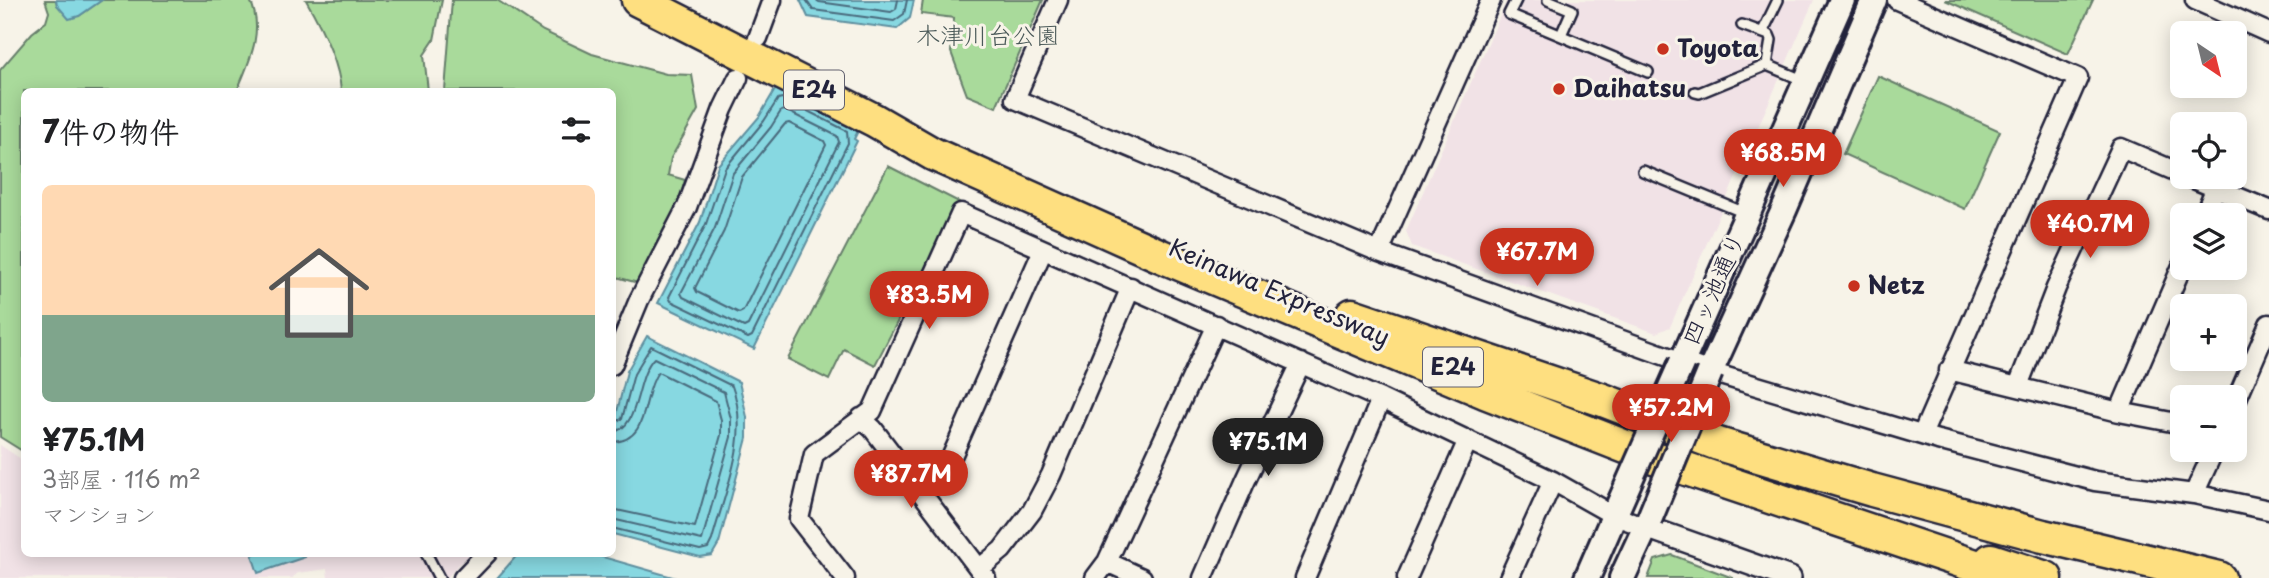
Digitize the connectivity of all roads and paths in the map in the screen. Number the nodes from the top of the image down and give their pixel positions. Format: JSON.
{"nodes":[{"id":1,"x":638,"y":0,"type":"edge"},
{"id":2,"x":772,"y":0,"type":"edge"},
{"id":3,"x":1058,"y":0,"type":"edge"},
{"id":4,"x":1491,"y":0,"type":"edge"},
{"id":5,"x":1516,"y":0,"type":"edge"},
{"id":6,"x":1548,"y":0,"type":"edge"},
{"id":7,"x":1777,"y":0,"type":"edge"},
{"id":8,"x":1842,"y":0,"type":"edge"},
{"id":9,"x":1874,"y":0,"type":"edge"},
{"id":10,"x":1897,"y":0,"type":"edge"},
{"id":11,"x":2201,"y":1,"type":"edge"},
{"id":12,"x":1742,"y":25,"type":"dead end"},
{"id":13,"x":1763,"y":31,"type":"junction"},
{"id":14,"x":2269,"y":33,"type":"edge"},
{"id":15,"x":1561,"y":35,"type":"junction"},
{"id":16,"x":750,"y":59,"type":"junction"},
{"id":17,"x":1767,"y":65,"type":"junction"},
{"id":18,"x":1648,"y":72,"type":"dead end"},
{"id":19,"x":1807,"y":82,"type":"junction"},
{"id":20,"x":1695,"y":92,"type":"dead end"},
{"id":21,"x":874,"y":120,"type":"junction"},
{"id":22,"x":2170,"y":169,"type":"edge"},
{"id":23,"x":1643,"y":171,"type":"dead end"},
{"id":24,"x":2218,"y":189,"type":"edge"},
{"id":25,"x":2269,"y":210,"type":"edge"},
{"id":26,"x":1747,"y":214,"type":"junction"},
{"id":27,"x":1043,"y":250,"type":"junction"},
{"id":28,"x":1379,"y":251,"type":"junction"},
{"id":29,"x":2176,"y":280,"type":"edge"},
{"id":30,"x":1131,"y":287,"type":"junction"},
{"id":31,"x":1276,"y":293,"type":"junction"},
{"id":32,"x":2269,"y":324,"type":"edge"},
{"id":33,"x":1216,"y":325,"type":"junction"},
{"id":34,"x":616,"y":355,"type":"edge"},
{"id":35,"x":1682,"y":362,"type":"junction"},
{"id":36,"x":1301,"y":363,"type":"junction"},
{"id":37,"x":1949,"y":370,"type":"junction"},
{"id":38,"x":1710,"y":372,"type":"junction"},
{"id":39,"x":2243,"y":385,"type":"edge"},
{"id":40,"x":2018,"y":386,"type":"junction"},
{"id":41,"x":1381,"y":399,"type":"junction"},
{"id":42,"x":2119,"y":412,"type":"junction"},
{"id":43,"x":861,"y":418,"type":"junction"},
{"id":44,"x":2170,"y":422,"type":"edge"},
{"id":45,"x":1922,"y":435,"type":"junction"},
{"id":46,"x":1468,"y":440,"type":"junction"},
{"id":47,"x":1654,"y":458,"type":"junction"},
{"id":48,"x":2209,"y":462,"type":"edge"},
{"id":49,"x":1553,"y":481,"type":"junction"},
{"id":50,"x":923,"y":494,"type":"junction"},
{"id":51,"x":2194,"y":494,"type":"junction"},
{"id":52,"x":1617,"y":512,"type":"junction"},
{"id":53,"x":2257,"y":513,"type":"edge"},
{"id":54,"x":1648,"y":524,"type":"junction"},
{"id":55,"x":428,"y":557,"type":"edge"},
{"id":56,"x":482,"y":557,"type":"edge"},
{"id":57,"x":1107,"y":562,"type":"junction"},
{"id":58,"x":983,"y":573,"type":"edge"},
{"id":59,"x":439,"y":578,"type":"edge"},
{"id":60,"x":463,"y":578,"type":"edge"},
{"id":61,"x":845,"y":578,"type":"edge"},
{"id":62,"x":1095,"y":578,"type":"edge"},
{"id":63,"x":1142,"y":578,"type":"edge"},
{"id":64,"x":1203,"y":578,"type":"edge"},
{"id":65,"x":1305,"y":578,"type":"edge"},
{"id":66,"x":1407,"y":578,"type":"edge"},
{"id":67,"x":1509,"y":578,"type":"edge"},
{"id":68,"x":1587,"y":578,"type":"edge"},
{"id":69,"x":1622,"y":578,"type":"edge"},
{"id":70,"x":1790,"y":578,"type":"edge"},
{"id":71,"x":1969,"y":578,"type":"edge"},
{"id":72,"x":2011,"y":578,"type":"edge"},
{"id":73,"x":2046,"y":578,"type":"edge"},
{"id":74,"x":2219,"y":578,"type":"edge"}],
"edges":[{"from":1,"to":16,"type":"highway","name":"Keinawa Expressway","number":"E24"},
{"from":2,"to":16,"type":"street"},
{"from":3,"to":28,"type":"street"},
{"from":4,"to":28,"type":"street"},
{"from":5,"to":15,"type":"lane"},
{"from":6,"to":15,"type":"lane"},
{"from":7,"to":13,"type":"lane"},
{"from":8,"to":19,"type":"main road","name":"四ッ池通り"},
{"from":9,"to":38,"type":"main road","name":"四ッ池通り"},
{"from":10,"to":37,"type":"street"},
{"from":11,"to":14,"type":"street"},
{"from":12,"to":13,"type":"lane"},
{"from":13,"to":17,"type":"lane"},
{"from":15,"to":18,"type":"lane"},
{"from":16,"to":21,"type":"highway","name":"Keinawa Expressway","number":"E24"},
{"from":16,"to":34,"type":"street"},
{"from":17,"to":19,"type":"lane"},
{"from":17,"to":20,"type":"lane"},
{"from":19,"to":26,"type":"main road","name":"四ッ池通り"},
{"from":21,"to":31,"type":"highway","name":"Keinawa Expressway","number":"E24"},
{"from":21,"to":47,"type":"highway","name":"Keinawa Expressway","number":"E24"},
{"from":22,"to":40,"type":"street"},
{"from":23,"to":26,"type":"lane"},
{"from":24,"to":25,"type":"street"},
{"from":26,"to":35,"type":"main road","name":"四ッ池通り"},
{"from":27,"to":30,"type":"street"},
{"from":27,"to":43,"type":"street"},
{"from":27,"to":50,"type":"street"},
{"from":28,"to":35,"type":"street"},
{"from":29,"to":42,"type":"street"},
{"from":30,"to":33,"type":"street"},
{"from":30,"to":58,"type":"street"},
{"from":31,"to":73,"type":"highway","name":"Keinawa Expressway","number":"E24"},
{"from":31,"to":74,"type":"highway"},
{"from":32,"to":39,"type":"street"},
{"from":33,"to":36,"type":"street"},
{"from":33,"to":57,"type":"street"},
{"from":35,"to":38,"type":"street"},
{"from":35,"to":52,"type":"main road","name":"四ッ池通り","bridge":true},
{"from":36,"to":41,"type":"street"},
{"from":36,"to":64,"type":"street"},
{"from":37,"to":40,"type":"street"},
{"from":37,"to":45,"type":"street"},
{"from":38,"to":45,"type":"street"},
{"from":38,"to":54,"type":"main road","name":"四ッ池通り","bridge":true},
{"from":40,"to":42,"type":"street"},
{"from":41,"to":46,"type":"street"},
{"from":41,"to":65,"type":"street"},
{"from":42,"to":44,"type":"street"},
{"from":43,"to":50,"type":"street"},
{"from":43,"to":61,"type":"street"},
{"from":45,"to":51,"type":"street"},
{"from":46,"to":49,"type":"street"},
{"from":46,"to":66,"type":"street"},
{"from":47,"to":71,"type":"highway"},
{"from":47,"to":72,"type":"highway","name":"Keinawa Expressway","number":"E24"},
{"from":48,"to":51,"type":"street"},
{"from":49,"to":52,"type":"street"},
{"from":49,"to":67,"type":"street"},
{"from":50,"to":58,"type":"street"},
{"from":51,"to":53,"type":"street"},
{"from":52,"to":54,"type":"street"},
{"from":52,"to":68,"type":"main road","name":"四ッ池通り"},
{"from":54,"to":69,"type":"main road","name":"四ッ池通り"},
{"from":54,"to":70,"type":"street"},
{"from":55,"to":59,"type":"lane"},
{"from":56,"to":60,"type":"street"},
{"from":57,"to":62,"type":"street"},
{"from":57,"to":63,"type":"street"}]}
